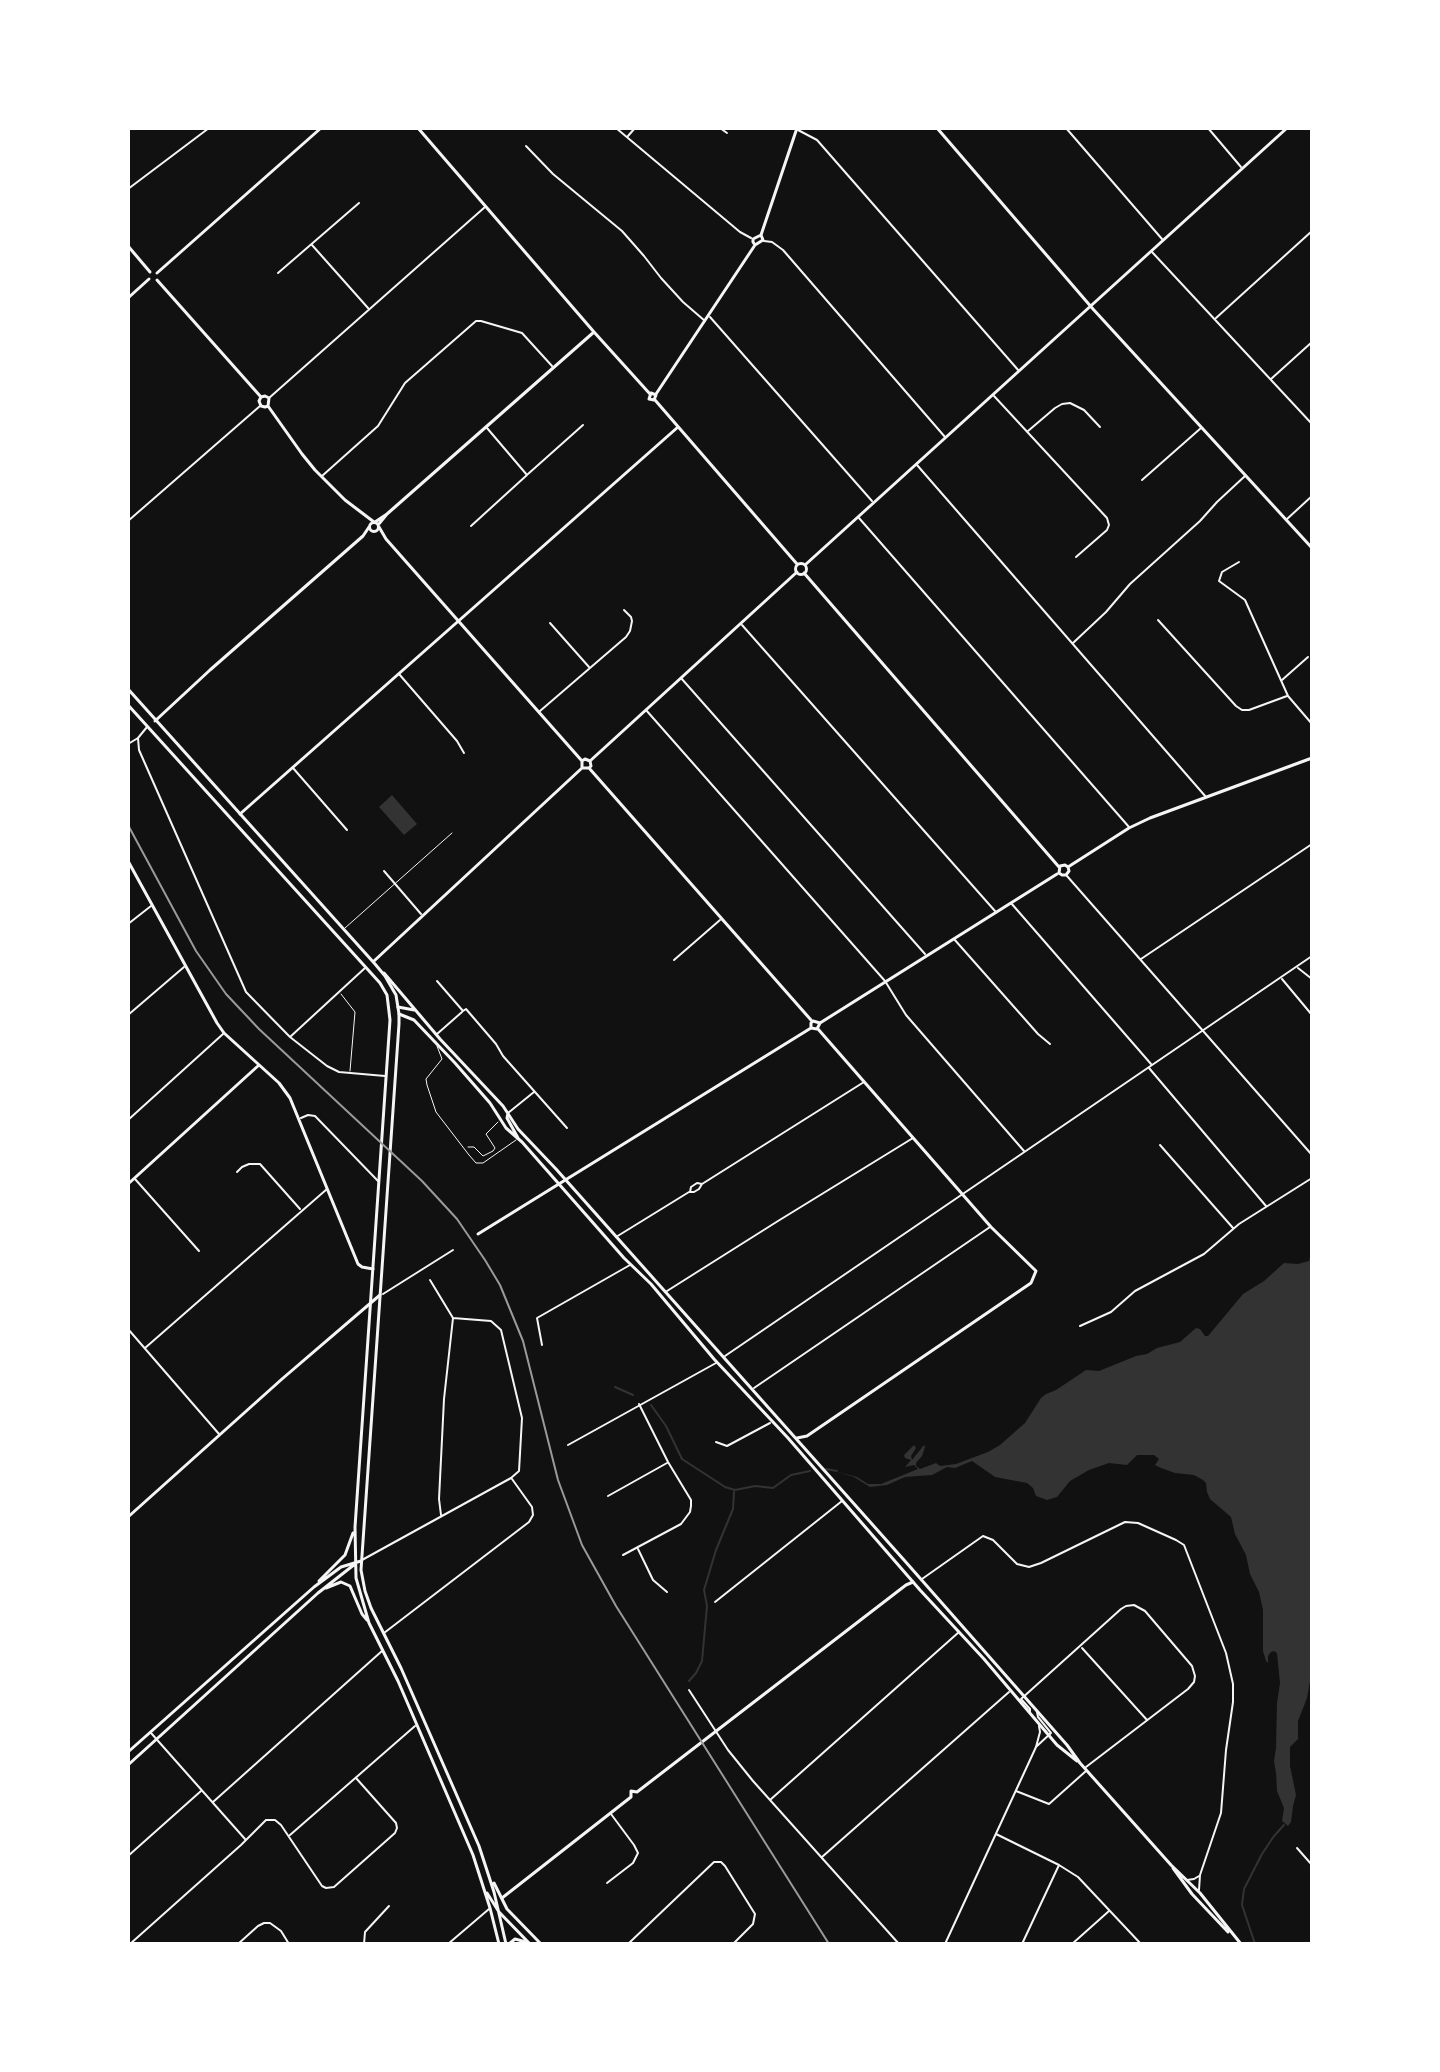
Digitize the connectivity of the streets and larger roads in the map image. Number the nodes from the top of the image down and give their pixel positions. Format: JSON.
{"nodes":[{"id":1,"x":209,"y":128,"type":"edge"},
{"id":2,"x":321,"y":128,"type":"edge"},
{"id":3,"x":418,"y":128,"type":"edge"},
{"id":4,"x":616,"y":128,"type":"edge"},
{"id":5,"x":635,"y":128,"type":"edge"},
{"id":6,"x":720,"y":128,"type":"edge"},
{"id":7,"x":937,"y":128,"type":"edge"},
{"id":8,"x":1066,"y":128,"type":"edge"},
{"id":9,"x":1208,"y":128,"type":"edge"},
{"id":10,"x":1287,"y":128,"type":"edge"},
{"id":11,"x":797,"y":129,"type":"edge"},
{"id":12,"x":727,"y":133,"type":"dead end"},
{"id":13,"x":627,"y":137,"type":"junction"},
{"id":14,"x":526,"y":146,"type":"dead end"},
{"id":15,"x":1242,"y":168,"type":"junction"},
{"id":16,"x":128,"y":189,"type":"edge"},
{"id":17,"x":359,"y":203,"type":"dead end"},
{"id":18,"x":486,"y":207,"type":"junction"},
{"id":19,"x":1312,"y":231,"type":"edge"},
{"id":20,"x":761,"y":235,"type":"junction"},
{"id":21,"x":753,"y":239,"type":"junction"},
{"id":22,"x":763,"y":240,"type":"junction"},
{"id":23,"x":1163,"y":240,"type":"junction"},
{"id":24,"x":312,"y":245,"type":"junction"},
{"id":25,"x":755,"y":245,"type":"junction"},
{"id":26,"x":128,"y":246,"type":"edge"},
{"id":27,"x":1151,"y":250,"type":"junction"},
{"id":28,"x":150,"y":272,"type":"junction"},
{"id":29,"x":157,"y":273,"type":"junction"},
{"id":30,"x":278,"y":273,"type":"dead end"},
{"id":31,"x":149,"y":279,"type":"junction"},
{"id":32,"x":157,"y":280,"type":"junction"},
{"id":33,"x":128,"y":298,"type":"edge"},
{"id":34,"x":1090,"y":306,"type":"junction"},
{"id":35,"x":369,"y":309,"type":"junction"},
{"id":36,"x":709,"y":316,"type":"junction"},
{"id":37,"x":1216,"y":319,"type":"junction"},
{"id":38,"x":706,"y":321,"type":"junction"},
{"id":39,"x":594,"y":332,"type":"junction"},
{"id":40,"x":1312,"y":342,"type":"edge"},
{"id":41,"x":553,"y":367,"type":"junction"},
{"id":42,"x":1019,"y":371,"type":"junction"},
{"id":43,"x":1270,"y":380,"type":"junction"},
{"id":44,"x":993,"y":395,"type":"junction"},
{"id":45,"x":261,"y":397,"type":"junction"},
{"id":46,"x":655,"y":397,"type":"junction"},
{"id":47,"x":269,"y":398,"type":"junction"},
{"id":48,"x":261,"y":406,"type":"junction"},
{"id":49,"x":268,"y":406,"type":"junction"},
{"id":50,"x":1311,"y":423,"type":"edge"},
{"id":51,"x":583,"y":425,"type":"dead end"},
{"id":52,"x":486,"y":427,"type":"junction"},
{"id":53,"x":678,"y":427,"type":"junction"},
{"id":54,"x":1100,"y":427,"type":"dead end"},
{"id":55,"x":1202,"y":428,"type":"junction"},
{"id":56,"x":1027,"y":432,"type":"junction"},
{"id":57,"x":946,"y":438,"type":"junction"},
{"id":58,"x":916,"y":464,"type":"junction"},
{"id":59,"x":527,"y":475,"type":"junction"},
{"id":60,"x":1245,"y":476,"type":"junction"},
{"id":61,"x":322,"y":477,"type":"junction"},
{"id":62,"x":1142,"y":480,"type":"dead end"},
{"id":63,"x":1312,"y":496,"type":"edge"},
{"id":64,"x":874,"y":503,"type":"junction"},
{"id":65,"x":858,"y":517,"type":"junction"},
{"id":66,"x":1286,"y":520,"type":"junction"},
{"id":67,"x":128,"y":521,"type":"edge"},
{"id":68,"x":374,"y":526,"type":"junction"},
{"id":69,"x":471,"y":526,"type":"dead end"},
{"id":70,"x":1312,"y":548,"type":"edge"},
{"id":71,"x":1076,"y":557,"type":"dead end"},
{"id":72,"x":1239,"y":562,"type":"dead end"},
{"id":73,"x":797,"y":564,"type":"junction"},
{"id":74,"x":805,"y":565,"type":"junction"},
{"id":75,"x":797,"y":572,"type":"junction"},
{"id":76,"x":804,"y":573,"type":"junction"},
{"id":77,"x":624,"y":610,"type":"dead end"},
{"id":78,"x":1158,"y":620,"type":"dead end"},
{"id":79,"x":458,"y":621,"type":"junction"},
{"id":80,"x":550,"y":623,"type":"dead end"},
{"id":81,"x":741,"y":623,"type":"junction"},
{"id":82,"x":1073,"y":644,"type":"junction"},
{"id":83,"x":1308,"y":657,"type":"dead end"},
{"id":84,"x":590,"y":668,"type":"junction"},
{"id":85,"x":398,"y":674,"type":"junction"},
{"id":86,"x":681,"y":678,"type":"junction"},
{"id":87,"x":1281,"y":680,"type":"junction"},
{"id":88,"x":128,"y":689,"type":"edge"},
{"id":89,"x":1288,"y":696,"type":"junction"},
{"id":90,"x":128,"y":705,"type":"edge"},
{"id":91,"x":645,"y":710,"type":"junction"},
{"id":92,"x":539,"y":712,"type":"junction"},
{"id":93,"x":155,"y":721,"type":"junction"},
{"id":94,"x":1312,"y":724,"type":"edge"},
{"id":95,"x":147,"y":727,"type":"junction"},
{"id":96,"x":138,"y":738,"type":"junction"},
{"id":97,"x":128,"y":744,"type":"edge"},
{"id":98,"x":464,"y":753,"type":"dead end"},
{"id":99,"x":1312,"y":758,"type":"edge"},
{"id":100,"x":582,"y":761,"type":"junction"},
{"id":101,"x":590,"y":761,"type":"junction"},
{"id":102,"x":292,"y":767,"type":"junction"},
{"id":103,"x":582,"y":768,"type":"junction"},
{"id":104,"x":589,"y":768,"type":"junction"},
{"id":105,"x":1206,"y":797,"type":"junction"},
{"id":106,"x":240,"y":814,"type":"junction"},
{"id":107,"x":233,"y":821,"type":"junction"},
{"id":108,"x":1129,"y":828,"type":"junction"},
{"id":109,"x":347,"y":830,"type":"dead end"},
{"id":110,"x":1312,"y":844,"type":"edge"},
{"id":111,"x":128,"y":861,"type":"edge"},
{"id":112,"x":1059,"y":867,"type":"junction"},
{"id":113,"x":1068,"y":867,"type":"junction"},
{"id":114,"x":384,"y":871,"type":"dead end"},
{"id":115,"x":1059,"y":873,"type":"junction"},
{"id":116,"x":1066,"y":875,"type":"junction"},
{"id":117,"x":1011,"y":902,"type":"junction"},
{"id":118,"x":152,"y":905,"type":"junction"},
{"id":119,"x":995,"y":912,"type":"junction"},
{"id":120,"x":422,"y":915,"type":"junction"},
{"id":121,"x":721,"y":919,"type":"junction"},
{"id":122,"x":128,"y":924,"type":"edge"},
{"id":123,"x":953,"y":938,"type":"junction"},
{"id":124,"x":926,"y":955,"type":"junction"},
{"id":125,"x":1312,"y":956,"type":"edge"},
{"id":126,"x":1141,"y":959,"type":"junction"},
{"id":127,"x":674,"y":960,"type":"dead end"},
{"id":128,"x":374,"y":963,"type":"junction"},
{"id":129,"x":185,"y":967,"type":"junction"},
{"id":130,"x":1297,"y":967,"type":"junction"},
{"id":131,"x":366,"y":968,"type":"junction"},
{"id":132,"x":1281,"y":978,"type":"junction"},
{"id":133,"x":1312,"y":979,"type":"edge"},
{"id":134,"x":437,"y":981,"type":"dead end"},
{"id":135,"x":885,"y":981,"type":"junction"},
{"id":136,"x":390,"y":1007,"type":"junction"},
{"id":137,"x":398,"y":1007,"type":"junction"},
{"id":138,"x":463,"y":1011,"type":"junction"},
{"id":139,"x":417,"y":1012,"type":"junction"},
{"id":140,"x":399,"y":1014,"type":"junction"},
{"id":141,"x":128,"y":1015,"type":"edge"},
{"id":142,"x":1312,"y":1015,"type":"edge"},
{"id":143,"x":812,"y":1021,"type":"junction"},
{"id":144,"x":820,"y":1023,"type":"junction"},
{"id":145,"x":811,"y":1028,"type":"junction"},
{"id":146,"x":818,"y":1029,"type":"junction"},
{"id":147,"x":1203,"y":1030,"type":"junction"},
{"id":148,"x":224,"y":1033,"type":"junction"},
{"id":149,"x":436,"y":1035,"type":"junction"},
{"id":150,"x":290,"y":1037,"type":"junction"},
{"id":151,"x":431,"y":1039,"type":"junction"},
{"id":152,"x":1050,"y":1044,"type":"dead end"},
{"id":153,"x":259,"y":1065,"type":"junction"},
{"id":154,"x":1150,"y":1066,"type":"junction"},
{"id":155,"x":386,"y":1076,"type":"junction"},
{"id":156,"x":395,"y":1076,"type":"junction"},
{"id":157,"x":865,"y":1081,"type":"junction"},
{"id":158,"x":535,"y":1092,"type":"junction"},
{"id":159,"x":508,"y":1113,"type":"junction"},
{"id":160,"x":299,"y":1119,"type":"junction"},
{"id":161,"x":128,"y":1120,"type":"edge"},
{"id":162,"x":567,"y":1128,"type":"dead end"},
{"id":163,"x":518,"y":1138,"type":"junction"},
{"id":164,"x":914,"y":1138,"type":"junction"},
{"id":165,"x":1160,"y":1145,"type":"dead end"},
{"id":166,"x":1025,"y":1152,"type":"junction"},
{"id":167,"x":1312,"y":1155,"type":"edge"},
{"id":168,"x":237,"y":1172,"type":"dead end"},
{"id":169,"x":135,"y":1178,"type":"junction"},
{"id":170,"x":1312,"y":1178,"type":"edge"},
{"id":171,"x":566,"y":1180,"type":"junction"},
{"id":172,"x":379,"y":1182,"type":"junction"},
{"id":173,"x":128,"y":1184,"type":"edge"},
{"id":174,"x":559,"y":1184,"type":"junction"},
{"id":175,"x":328,"y":1188,"type":"junction"},
{"id":176,"x":963,"y":1194,"type":"junction"},
{"id":177,"x":1266,"y":1206,"type":"junction"},
{"id":178,"x":301,"y":1210,"type":"junction"},
{"id":179,"x":991,"y":1227,"type":"junction"},
{"id":180,"x":1234,"y":1229,"type":"junction"},
{"id":181,"x":478,"y":1234,"type":"dead end"},
{"id":182,"x":616,"y":1238,"type":"junction"},
{"id":183,"x":610,"y":1241,"type":"junction"},
{"id":184,"x":453,"y":1250,"type":"dead end"},
{"id":185,"x":199,"y":1251,"type":"dead end"},
{"id":186,"x":637,"y":1262,"type":"junction"},
{"id":187,"x":631,"y":1265,"type":"junction"},
{"id":188,"x":373,"y":1269,"type":"junction"},
{"id":189,"x":430,"y":1280,"type":"dead end"},
{"id":190,"x":664,"y":1292,"type":"junction"},
{"id":191,"x":380,"y":1295,"type":"junction"},
{"id":192,"x":371,"y":1302,"type":"junction"},
{"id":193,"x":453,"y":1318,"type":"junction"},
{"id":194,"x":1080,"y":1326,"type":"dead end"},
{"id":195,"x":128,"y":1329,"type":"edge"},
{"id":196,"x":542,"y":1345,"type":"dead end"},
{"id":197,"x":145,"y":1348,"type":"junction"},
{"id":198,"x":723,"y":1358,"type":"junction"},
{"id":199,"x":717,"y":1362,"type":"junction"},
{"id":200,"x":751,"y":1390,"type":"junction"},
{"id":201,"x":639,"y":1404,"type":"junction"},
{"id":202,"x":776,"y":1418,"type":"junction"},
{"id":203,"x":771,"y":1422,"type":"junction"},
{"id":204,"x":220,"y":1435,"type":"junction"},
{"id":205,"x":807,"y":1436,"type":"junction"},
{"id":206,"x":794,"y":1438,"type":"junction"},
{"id":207,"x":716,"y":1442,"type":"dead end"},
{"id":208,"x":568,"y":1445,"type":"dead end"},
{"id":209,"x":804,"y":1449,"type":"junction"},
{"id":210,"x":668,"y":1462,"type":"junction"},
{"id":211,"x":511,"y":1478,"type":"junction"},
{"id":212,"x":608,"y":1496,"type":"dead end"},
{"id":213,"x":847,"y":1496,"type":"junction"},
{"id":214,"x":843,"y":1501,"type":"junction"},
{"id":215,"x":442,"y":1516,"type":"junction"},
{"id":216,"x":128,"y":1517,"type":"edge"},
{"id":217,"x":355,"y":1527,"type":"junction"},
{"id":218,"x":637,"y":1548,"type":"junction"},
{"id":219,"x":623,"y":1555,"type":"dead end"},
{"id":220,"x":361,"y":1561,"type":"junction"},
{"id":221,"x":355,"y":1564,"type":"junction"},
{"id":222,"x":921,"y":1579,"type":"junction"},
{"id":223,"x":913,"y":1582,"type":"junction"},
{"id":224,"x":314,"y":1587,"type":"junction"},
{"id":225,"x":667,"y":1592,"type":"dead end"},
{"id":226,"x":318,"y":1593,"type":"junction"},
{"id":227,"x":715,"y":1602,"type":"dead end"},
{"id":228,"x":369,"y":1623,"type":"junction"},
{"id":229,"x":959,"y":1631,"type":"junction"},
{"id":230,"x":384,"y":1633,"type":"junction"},
{"id":231,"x":376,"y":1637,"type":"junction"},
{"id":232,"x":390,"y":1646,"type":"junction"},
{"id":233,"x":1081,"y":1647,"type":"junction"},
{"id":234,"x":383,"y":1650,"type":"junction"},
{"id":235,"x":689,"y":1690,"type":"dead end"},
{"id":236,"x":1010,"y":1691,"type":"junction"},
{"id":237,"x":1024,"y":1697,"type":"junction"},
{"id":238,"x":1036,"y":1711,"type":"junction"},
{"id":239,"x":1030,"y":1715,"type":"junction"},
{"id":240,"x":424,"y":1718,"type":"junction"},
{"id":241,"x":1147,"y":1721,"type":"junction"},
{"id":242,"x":417,"y":1724,"type":"junction"},
{"id":243,"x":1039,"y":1725,"type":"junction"},
{"id":244,"x":151,"y":1732,"type":"junction"},
{"id":245,"x":716,"y":1732,"type":"junction"},
{"id":246,"x":1049,"y":1736,"type":"junction"},
{"id":247,"x":157,"y":1739,"type":"junction"},
{"id":248,"x":1036,"y":1747,"type":"junction"},
{"id":249,"x":128,"y":1752,"type":"edge"},
{"id":250,"x":1080,"y":1763,"type":"junction"},
{"id":251,"x":128,"y":1765,"type":"edge"},
{"id":252,"x":1086,"y":1769,"type":"junction"},
{"id":253,"x":356,"y":1778,"type":"junction"},
{"id":254,"x":202,"y":1790,"type":"junction"},
{"id":255,"x":1016,"y":1791,"type":"junction"},
{"id":256,"x":770,"y":1800,"type":"junction"},
{"id":257,"x":213,"y":1802,"type":"junction"},
{"id":258,"x":610,"y":1813,"type":"junction"},
{"id":259,"x":995,"y":1834,"type":"junction"},
{"id":260,"x":289,"y":1836,"type":"junction"},
{"id":261,"x":246,"y":1840,"type":"junction"},
{"id":262,"x":1297,"y":1848,"type":"dead end"},
{"id":263,"x":128,"y":1856,"type":"edge"},
{"id":264,"x":822,"y":1858,"type":"junction"},
{"id":265,"x":1059,"y":1865,"type":"junction"},
{"id":266,"x":1171,"y":1865,"type":"junction"},
{"id":267,"x":1312,"y":1865,"type":"edge"},
{"id":268,"x":1200,"y":1875,"type":"junction"},
{"id":269,"x":1187,"y":1880,"type":"junction"},
{"id":270,"x":607,"y":1883,"type":"dead end"},
{"id":271,"x":1200,"y":1893,"type":"junction"},
{"id":272,"x":495,"y":1903,"type":"junction"},
{"id":273,"x":389,"y":1906,"type":"dead end"},
{"id":274,"x":1110,"y":1910,"type":"junction"},
{"id":275,"x":499,"y":1912,"type":"junction"},
{"id":276,"x":1235,"y":1938,"type":"junction"},
{"id":277,"x":130,"y":1944,"type":"edge"},
{"id":278,"x":238,"y":1944,"type":"edge"},
{"id":279,"x":289,"y":1944,"type":"edge"},
{"id":280,"x":364,"y":1944,"type":"edge"},
{"id":281,"x":448,"y":1944,"type":"edge"},
{"id":282,"x":499,"y":1944,"type":"edge"},
{"id":283,"x":508,"y":1944,"type":"edge"},
{"id":284,"x":530,"y":1944,"type":"edge"},
{"id":285,"x":541,"y":1944,"type":"edge"},
{"id":286,"x":628,"y":1944,"type":"edge"},
{"id":287,"x":733,"y":1944,"type":"edge"},
{"id":288,"x":899,"y":1944,"type":"edge"},
{"id":289,"x":945,"y":1944,"type":"edge"},
{"id":290,"x":1022,"y":1944,"type":"edge"},
{"id":291,"x":1072,"y":1944,"type":"edge"},
{"id":292,"x":1141,"y":1944,"type":"edge"},
{"id":293,"x":1241,"y":1944,"type":"edge"}],
"edges":[{"from":1,"to":16,"type":"street"},
{"from":2,"to":29,"type":"street"},
{"from":3,"to":18,"type":"street"},
{"from":4,"to":13,"type":"street"},
{"from":5,"to":13,"type":"street"},
{"from":6,"to":12,"type":"street"},
{"from":7,"to":34,"type":"street"},
{"from":8,"to":23,"type":"street"},
{"from":9,"to":15,"type":"street"},
{"from":10,"to":15,"type":"street"},
{"from":11,"to":20,"type":"street"},
{"from":11,"to":42,"type":"street"},
{"from":13,"to":21,"type":"street"},
{"from":14,"to":38,"type":"street"},
{"from":15,"to":23,"type":"street"},
{"from":17,"to":24,"type":"street"},
{"from":18,"to":35,"type":"street"},
{"from":18,"to":39,"type":"street"},
{"from":19,"to":37,"type":"street"},
{"from":20,"to":21,"type":"street"},
{"from":20,"to":22,"type":"street"},
{"from":21,"to":25,"type":"street"},
{"from":22,"to":25,"type":"street"},
{"from":22,"to":57,"type":"street"},
{"from":23,"to":27,"type":"street"},
{"from":24,"to":30,"type":"street"},
{"from":24,"to":35,"type":"street"},
{"from":25,"to":36,"type":"street"},
{"from":26,"to":28,"type":"street"},
{"from":27,"to":34,"type":"street"},
{"from":27,"to":37,"type":"street"},
{"from":28,"to":29,"type":"street"},
{"from":28,"to":31,"type":"street"},
{"from":29,"to":32,"type":"street"},
{"from":31,"to":32,"type":"street"},
{"from":31,"to":33,"type":"street"},
{"from":32,"to":45,"type":"street"},
{"from":34,"to":42,"type":"street"},
{"from":34,"to":55,"type":"street"},
{"from":35,"to":47,"type":"street"},
{"from":36,"to":38,"type":"street"},
{"from":36,"to":64,"type":"street"},
{"from":37,"to":43,"type":"street"},
{"from":38,"to":46,"type":"street"},
{"from":39,"to":41,"type":"street"},
{"from":39,"to":46,"type":"street"},
{"from":40,"to":43,"type":"street"},
{"from":41,"to":52,"type":"street"},
{"from":41,"to":61,"type":"street"},
{"from":42,"to":44,"type":"street"},
{"from":43,"to":50,"type":"street"},
{"from":44,"to":56,"type":"street"},
{"from":44,"to":57,"type":"street"},
{"from":45,"to":47,"type":"street"},
{"from":45,"to":48,"type":"street"},
{"from":46,"to":53,"type":"street"},
{"from":47,"to":49,"type":"street"},
{"from":48,"to":49,"type":"street"},
{"from":48,"to":67,"type":"street"},
{"from":49,"to":61,"type":"street"},
{"from":51,"to":59,"type":"street"},
{"from":52,"to":59,"type":"street"},
{"from":52,"to":68,"type":"street"},
{"from":53,"to":73,"type":"street"},
{"from":53,"to":79,"type":"street"},
{"from":54,"to":56,"type":"street"},
{"from":55,"to":60,"type":"street"},
{"from":55,"to":62,"type":"street"},
{"from":56,"to":71,"type":"street"},
{"from":57,"to":58,"type":"street"},
{"from":58,"to":64,"type":"street"},
{"from":58,"to":82,"type":"street"},
{"from":59,"to":69,"type":"street"},
{"from":60,"to":66,"type":"street"},
{"from":60,"to":82,"type":"street"},
{"from":61,"to":68,"type":"street"},
{"from":63,"to":66,"type":"street"},
{"from":64,"to":65,"type":"street"},
{"from":65,"to":74,"type":"street"},
{"from":65,"to":108,"type":"street"},
{"from":66,"to":70,"type":"street"},
{"from":68,"to":79,"type":"street"},
{"from":68,"to":93,"type":"street"},
{"from":72,"to":87,"type":"street"},
{"from":73,"to":74,"type":"street"},
{"from":73,"to":75,"type":"street"},
{"from":74,"to":76,"type":"street"},
{"from":75,"to":76,"type":"street"},
{"from":75,"to":81,"type":"street"},
{"from":76,"to":112,"type":"street"},
{"from":77,"to":84,"type":"street"},
{"from":78,"to":89,"type":"street"},
{"from":79,"to":85,"type":"street"},
{"from":79,"to":92,"type":"street"},
{"from":80,"to":84,"type":"street"},
{"from":81,"to":86,"type":"street"},
{"from":81,"to":119,"type":"street"},
{"from":82,"to":105,"type":"street"},
{"from":83,"to":87,"type":"street"},
{"from":84,"to":92,"type":"street"},
{"from":85,"to":98,"type":"street"},
{"from":85,"to":102,"type":"street"},
{"from":86,"to":91,"type":"street"},
{"from":86,"to":124,"type":"street"},
{"from":87,"to":89,"type":"street"},
{"from":88,"to":93,"type":"street"},
{"from":89,"to":94,"type":"street"},
{"from":90,"to":95,"type":"street"},
{"from":91,"to":101,"type":"street"},
{"from":91,"to":135,"type":"street"},
{"from":92,"to":100,"type":"street"},
{"from":93,"to":95,"type":"street"},
{"from":93,"to":106,"type":"street"},
{"from":95,"to":96,"type":"street"},
{"from":95,"to":107,"type":"street"},
{"from":96,"to":97,"type":"street"},
{"from":96,"to":150,"type":"street"},
{"from":99,"to":105,"type":"street"},
{"from":100,"to":101,"type":"street"},
{"from":100,"to":103,"type":"street"},
{"from":101,"to":104,"type":"street"},
{"from":102,"to":106,"type":"street"},
{"from":102,"to":109,"type":"street"},
{"from":103,"to":104,"type":"street"},
{"from":103,"to":120,"type":"street"},
{"from":104,"to":121,"type":"street"},
{"from":105,"to":108,"type":"street"},
{"from":106,"to":107,"type":"street"},
{"from":106,"to":128,"type":"street"},
{"from":107,"to":131,"type":"street"},
{"from":108,"to":113,"type":"street"},
{"from":110,"to":126,"type":"street"},
{"from":111,"to":118,"type":"street"},
{"from":112,"to":113,"type":"street"},
{"from":112,"to":115,"type":"street"},
{"from":113,"to":116,"type":"street"},
{"from":114,"to":120,"type":"street"},
{"from":115,"to":116,"type":"street"},
{"from":115,"to":117,"type":"street"},
{"from":116,"to":126,"type":"street"},
{"from":117,"to":119,"type":"street"},
{"from":117,"to":154,"type":"street"},
{"from":118,"to":122,"type":"street"},
{"from":118,"to":129,"type":"street"},
{"from":119,"to":123,"type":"street"},
{"from":120,"to":128,"type":"street"},
{"from":121,"to":127,"type":"street"},
{"from":121,"to":143,"type":"street"},
{"from":123,"to":124,"type":"street"},
{"from":123,"to":152,"type":"street"},
{"from":124,"to":135,"type":"street"},
{"from":125,"to":130,"type":"street"},
{"from":126,"to":147,"type":"street"},
{"from":128,"to":131,"type":"street"},
{"from":128,"to":137,"type":"street"},
{"from":128,"to":139,"type":"street"},
{"from":129,"to":141,"type":"street"},
{"from":129,"to":148,"type":"street"},
{"from":130,"to":132,"type":"street"},
{"from":130,"to":133,"type":"street"},
{"from":131,"to":136,"type":"street"},
{"from":131,"to":150,"type":"street"},
{"from":132,"to":142,"type":"street"},
{"from":132,"to":147,"type":"street"},
{"from":134,"to":138,"type":"street"},
{"from":135,"to":144,"type":"street"},
{"from":135,"to":166,"type":"street"},
{"from":136,"to":137,"type":"street"},
{"from":136,"to":140,"type":"street"},
{"from":136,"to":155,"type":"street"},
{"from":137,"to":139,"type":"street"},
{"from":137,"to":140,"type":"street"},
{"from":138,"to":149,"type":"street"},
{"from":138,"to":158,"type":"street"},
{"from":139,"to":149,"type":"street"},
{"from":140,"to":151,"type":"street"},
{"from":140,"to":156,"type":"street"},
{"from":143,"to":144,"type":"street"},
{"from":143,"to":145,"type":"street"},
{"from":144,"to":146,"type":"street"},
{"from":145,"to":146,"type":"street"},
{"from":145,"to":171,"type":"street"},
{"from":146,"to":157,"type":"street"},
{"from":147,"to":154,"type":"street"},
{"from":147,"to":167,"type":"street"},
{"from":148,"to":153,"type":"street"},
{"from":148,"to":161,"type":"street"},
{"from":149,"to":151,"type":"street"},
{"from":149,"to":159,"type":"street"},
{"from":150,"to":155,"type":"street"},
{"from":151,"to":163,"type":"street"},
{"from":153,"to":160,"type":"street"},
{"from":153,"to":169,"type":"street"},
{"from":154,"to":166,"type":"street"},
{"from":154,"to":177,"type":"street"},
{"from":155,"to":156,"type":"street"},
{"from":155,"to":172,"type":"street"},
{"from":156,"to":191,"type":"street"},
{"from":157,"to":164,"type":"street"},
{"from":157,"to":182,"type":"street"},
{"from":158,"to":159,"type":"street"},
{"from":158,"to":162,"type":"street"},
{"from":159,"to":163,"type":"street"},
{"from":159,"to":171,"type":"street"},
{"from":160,"to":172,"type":"street"},
{"from":160,"to":175,"type":"street"},
{"from":163,"to":174,"type":"street"},
{"from":164,"to":176,"type":"street"},
{"from":164,"to":190,"type":"street"},
{"from":165,"to":180,"type":"street"},
{"from":166,"to":176,"type":"street"},
{"from":168,"to":178,"type":"street"},
{"from":169,"to":173,"type":"street"},
{"from":169,"to":185,"type":"street"},
{"from":170,"to":177,"type":"street"},
{"from":171,"to":174,"type":"street"},
{"from":171,"to":182,"type":"street"},
{"from":172,"to":188,"type":"street"},
{"from":174,"to":181,"type":"street"},
{"from":174,"to":183,"type":"street"},
{"from":175,"to":178,"type":"street"},
{"from":175,"to":188,"type":"street"},
{"from":176,"to":179,"type":"street"},
{"from":176,"to":198,"type":"street"},
{"from":177,"to":180,"type":"street"},
{"from":178,"to":197,"type":"street"},
{"from":179,"to":200,"type":"street"},
{"from":179,"to":205,"type":"street"},
{"from":180,"to":194,"type":"street"},
{"from":182,"to":183,"type":"street"},
{"from":182,"to":186,"type":"street"},
{"from":183,"to":187,"type":"street"},
{"from":184,"to":191,"type":"street"},
{"from":186,"to":187,"type":"street"},
{"from":186,"to":190,"type":"street"},
{"from":187,"to":196,"type":"street"},
{"from":187,"to":199,"type":"street"},
{"from":188,"to":192,"type":"street"},
{"from":189,"to":193,"type":"street"},
{"from":190,"to":198,"type":"street"},
{"from":191,"to":192,"type":"street"},
{"from":191,"to":220,"type":"street"},
{"from":192,"to":204,"type":"street"},
{"from":192,"to":217,"type":"street"},
{"from":193,"to":211,"type":"street"},
{"from":193,"to":215,"type":"street"},
{"from":195,"to":197,"type":"street"},
{"from":197,"to":204,"type":"street"},
{"from":198,"to":199,"type":"street"},
{"from":198,"to":200,"type":"street"},
{"from":199,"to":201,"type":"street"},
{"from":199,"to":203,"type":"street"},
{"from":200,"to":202,"type":"street"},
{"from":201,"to":208,"type":"street"},
{"from":201,"to":210,"type":"street"},
{"from":202,"to":203,"type":"street"},
{"from":202,"to":206,"type":"street"},
{"from":203,"to":207,"type":"street"},
{"from":203,"to":214,"type":"street"},
{"from":204,"to":216,"type":"street"},
{"from":205,"to":206,"type":"street"},
{"from":205,"to":209,"type":"street"},
{"from":206,"to":209,"type":"street"},
{"from":209,"to":213,"type":"street"},
{"from":210,"to":212,"type":"street"},
{"from":210,"to":218,"type":"street"},
{"from":211,"to":215,"type":"street"},
{"from":211,"to":230,"type":"street"},
{"from":213,"to":214,"type":"street"},
{"from":213,"to":222,"type":"street"},
{"from":214,"to":223,"type":"street"},
{"from":214,"to":227,"type":"street"},
{"from":215,"to":220,"type":"street"},
{"from":217,"to":221,"type":"street"},
{"from":217,"to":224,"type":"street"},
{"from":218,"to":219,"type":"street"},
{"from":218,"to":225,"type":"street"},
{"from":220,"to":221,"type":"street"},
{"from":220,"to":230,"type":"street"},
{"from":221,"to":224,"type":"street"},
{"from":221,"to":226,"type":"street"},
{"from":221,"to":228,"type":"street"},
{"from":222,"to":223,"type":"street"},
{"from":222,"to":237,"type":"street"},
{"from":222,"to":268,"type":"street"},
{"from":223,"to":229,"type":"street"},
{"from":223,"to":245,"type":"street"},
{"from":224,"to":244,"type":"street"},
{"from":226,"to":228,"type":"street"},
{"from":226,"to":247,"type":"street"},
{"from":228,"to":231,"type":"street"},
{"from":229,"to":236,"type":"street"},
{"from":229,"to":256,"type":"street"},
{"from":230,"to":231,"type":"street"},
{"from":230,"to":232,"type":"street"},
{"from":231,"to":234,"type":"street"},
{"from":232,"to":234,"type":"street"},
{"from":232,"to":240,"type":"street"},
{"from":233,"to":237,"type":"street"},
{"from":233,"to":241,"type":"street"},
{"from":233,"to":241,"type":"street"},
{"from":234,"to":242,"type":"street"},
{"from":234,"to":257,"type":"street"},
{"from":235,"to":245,"type":"street"},
{"from":236,"to":239,"type":"street"},
{"from":236,"to":264,"type":"street"},
{"from":237,"to":238,"type":"street"},
{"from":237,"to":239,"type":"street"},
{"from":238,"to":246,"type":"street"},
{"from":238,"to":250,"type":"street"},
{"from":239,"to":243,"type":"street"},
{"from":240,"to":242,"type":"street"},
{"from":240,"to":272,"type":"street"},
{"from":241,"to":252,"type":"street"},
{"from":242,"to":253,"type":"street"},
{"from":242,"to":272,"type":"street"},
{"from":243,"to":246,"type":"street"},
{"from":243,"to":248,"type":"street"},
{"from":244,"to":247,"type":"street"},
{"from":244,"to":249,"type":"street"},
{"from":245,"to":256,"type":"street"},
{"from":245,"to":258,"type":"street"},
{"from":246,"to":248,"type":"street"},
{"from":246,"to":250,"type":"street"},
{"from":247,"to":251,"type":"street"},
{"from":247,"to":254,"type":"street"},
{"from":248,"to":255,"type":"street"},
{"from":250,"to":252,"type":"street"},
{"from":252,"to":255,"type":"street"},
{"from":252,"to":266,"type":"street"},
{"from":253,"to":260,"type":"street"},
{"from":253,"to":260,"type":"street"},
{"from":254,"to":257,"type":"street"},
{"from":254,"to":263,"type":"street"},
{"from":255,"to":259,"type":"street"},
{"from":256,"to":264,"type":"street"},
{"from":257,"to":261,"type":"street"},
{"from":258,"to":270,"type":"street"},
{"from":258,"to":272,"type":"street"},
{"from":259,"to":265,"type":"street"},
{"from":259,"to":289,"type":"street"},
{"from":260,"to":261,"type":"street"},
{"from":261,"to":277,"type":"street"},
{"from":262,"to":267,"type":"street"},
{"from":264,"to":288,"type":"street"},
{"from":265,"to":274,"type":"street"},
{"from":265,"to":290,"type":"street"},
{"from":266,"to":269,"type":"street"},
{"from":266,"to":276,"type":"street"},
{"from":268,"to":269,"type":"street"},
{"from":268,"to":271,"type":"street"},
{"from":269,"to":271,"type":"street"},
{"from":271,"to":276,"type":"street"},
{"from":272,"to":275,"type":"street"},
{"from":272,"to":281,"type":"street"},
{"from":272,"to":282,"type":"street"},
{"from":272,"to":285,"type":"street"},
{"from":273,"to":280,"type":"street"},
{"from":274,"to":291,"type":"street"},
{"from":274,"to":292,"type":"street"},
{"from":275,"to":283,"type":"street"},
{"from":275,"to":284,"type":"street"},
{"from":276,"to":293,"type":"street"},
{"from":278,"to":279,"type":"street"},
{"from":283,"to":284,"type":"street"},
{"from":286,"to":287,"type":"street"}]}
